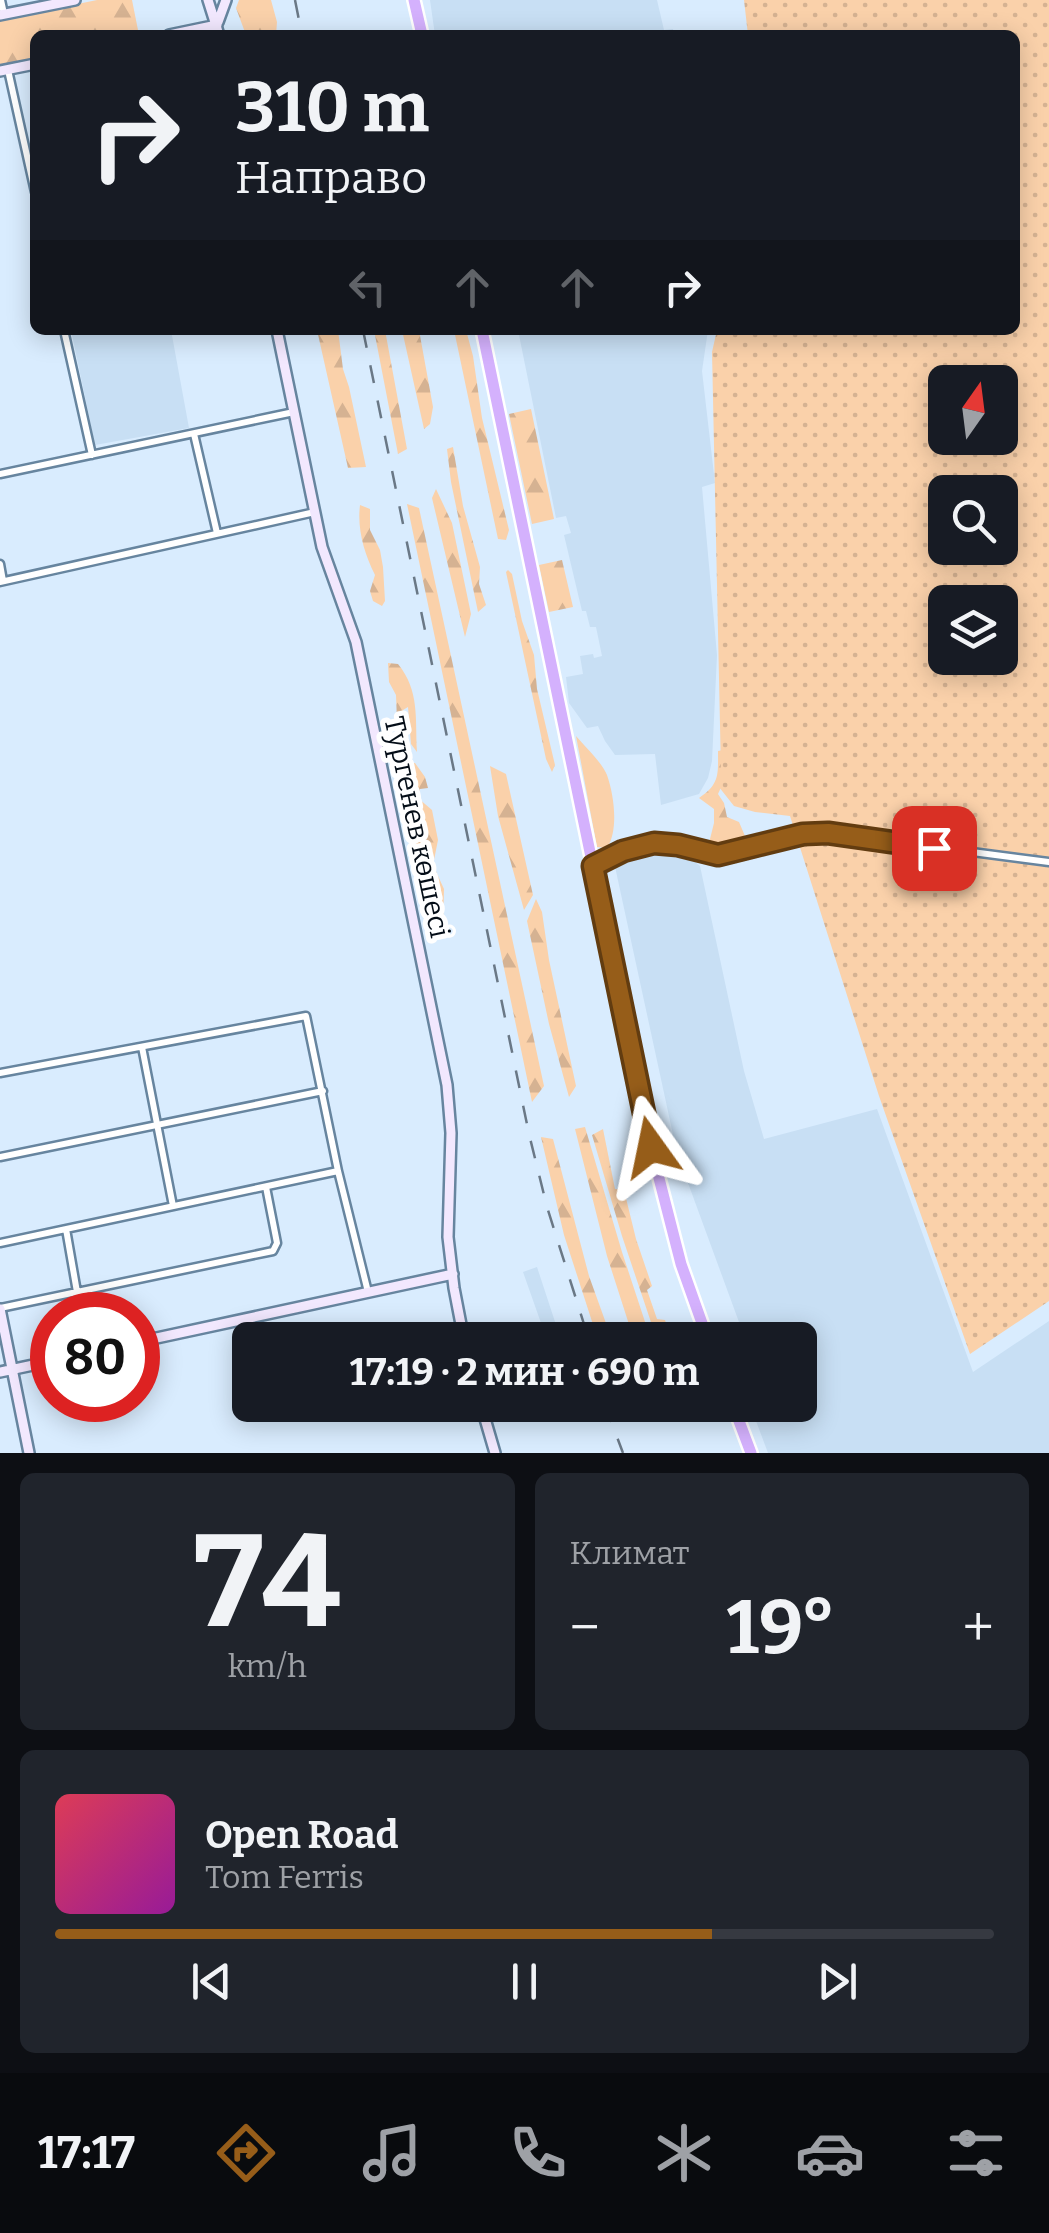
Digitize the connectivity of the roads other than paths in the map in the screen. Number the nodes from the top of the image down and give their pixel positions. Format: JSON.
{"nodes":[{"id":1,"x":1,"y":0,"type":"edge"},
{"id":2,"x":75,"y":0,"type":"edge"},
{"id":3,"x":208,"y":0,"type":"edge"},
{"id":4,"x":226,"y":0,"type":"edge"},
{"id":5,"x":414,"y":0,"type":"edge"},
{"id":6,"x":2,"y":15,"type":"edge"},
{"id":7,"x":218,"y":30,"type":"edge"},
{"id":8,"x":421,"y":30,"type":"edge"},
{"id":9,"x":30,"y":65,"type":"edge"},
{"id":10,"x":4,"y":71,"type":"edge"},
{"id":11,"x":30,"y":172,"type":"edge"},
{"id":12,"x":65,"y":335,"type":"edge"},
{"id":13,"x":279,"y":335,"type":"edge"},
{"id":14,"x":483,"y":335,"type":"edge"},
{"id":15,"x":294,"y":412,"type":"junction"},
{"id":16,"x":194,"y":434,"type":"junction"},
{"id":17,"x":92,"y":455,"type":"junction"},
{"id":18,"x":0,"y":474,"type":"edge"},
{"id":19,"x":314,"y":512,"type":"junction"},
{"id":20,"x":216,"y":532,"type":"junction"},
{"id":21,"x":0,"y":564,"type":"edge"},
{"id":22,"x":2,"y":582,"type":"edge"},
{"id":23,"x":1049,"y":862,"type":"edge"},
{"id":24,"x":593,"y":866,"type":"junction"},
{"id":25,"x":142,"y":1047,"type":"junction"},
{"id":26,"x":0,"y":1074,"type":"edge"},
{"id":27,"x":323,"y":1091,"type":"junction"},
{"id":28,"x":156,"y":1124,"type":"junction"},
{"id":29,"x":0,"y":1157,"type":"edge"},
{"id":30,"x":338,"y":1170,"type":"junction"},
{"id":31,"x":266,"y":1187,"type":"junction"},
{"id":32,"x":173,"y":1206,"type":"junction"},
{"id":33,"x":66,"y":1229,"type":"junction"},
{"id":34,"x":0,"y":1242,"type":"edge"},
{"id":35,"x":453,"y":1274,"type":"junction"},
{"id":36,"x":77,"y":1292,"type":"joint"},
{"id":37,"x":368,"y":1292,"type":"junction"},
{"id":38,"x":30,"y":1302,"type":"edge"},
{"id":39,"x":0,"y":1308,"type":"edge"},
{"id":40,"x":461,"y":1322,"type":"edge"},
{"id":41,"x":702,"y":1322,"type":"edge"},
{"id":42,"x":160,"y":1337,"type":"edge"},
{"id":43,"x":30,"y":1366,"type":"edge"},
{"id":44,"x":12,"y":1370,"type":"junction"},
{"id":45,"x":0,"y":1372,"type":"edge"},
{"id":46,"x":486,"y":1422,"type":"edge"},
{"id":47,"x":740,"y":1422,"type":"edge"},
{"id":48,"x":29,"y":1453,"type":"edge"},
{"id":49,"x":495,"y":1453,"type":"edge"},
{"id":50,"x":752,"y":1453,"type":"edge"}],
"edges":[{"from":1,"to":6,"type":"street"},
{"from":2,"to":6,"type":"main road"},
{"from":3,"to":7,"type":"main road"},
{"from":4,"to":7,"type":"main road"},
{"from":5,"to":8,"type":"highway"},
{"from":9,"to":10,"type":"main road"},
{"from":10,"to":11,"type":"street"},
{"from":12,"to":17,"type":"street"},
{"from":13,"to":15,"type":"main road","name":"Тургенев көшесі"},
{"from":14,"to":24,"type":"highway"},
{"from":15,"to":16,"type":"street"},
{"from":15,"to":19,"type":"main road","name":"Тургенев көшесі"},
{"from":16,"to":17,"type":"street"},
{"from":16,"to":20,"type":"street"},
{"from":17,"to":18,"type":"street"},
{"from":19,"to":20,"type":"street"},
{"from":19,"to":35,"type":"main road","name":"Тургенев көшесі"},
{"from":20,"to":22,"type":"street"},
{"from":21,"to":22,"type":"street"},
{"from":23,"to":24,"type":"street"},
{"from":24,"to":41,"type":"highway"},
{"from":25,"to":26,"type":"street"},
{"from":25,"to":27,"type":"street"},
{"from":25,"to":28,"type":"street"},
{"from":27,"to":28,"type":"street"},
{"from":27,"to":30,"type":"street"},
{"from":28,"to":29,"type":"street"},
{"from":28,"to":32,"type":"street"},
{"from":30,"to":31,"type":"street"},
{"from":30,"to":37,"type":"street"},
{"from":31,"to":32,"type":"street"},
{"from":31,"to":36,"type":"street"},
{"from":32,"to":33,"type":"street"},
{"from":33,"to":34,"type":"street"},
{"from":33,"to":36,"type":"street"},
{"from":35,"to":37,"type":"main road"},
{"from":35,"to":40,"type":"main road","name":"Тургенев көшесі"},
{"from":37,"to":42,"type":"main road"},
{"from":38,"to":39,"type":"street"},
{"from":39,"to":44,"type":"main road"},
{"from":43,"to":44,"type":"main road"},
{"from":44,"to":45,"type":"main road"},
{"from":44,"to":48,"type":"main road"},
{"from":46,"to":49,"type":"main road"},
{"from":47,"to":50,"type":"highway"}]}
